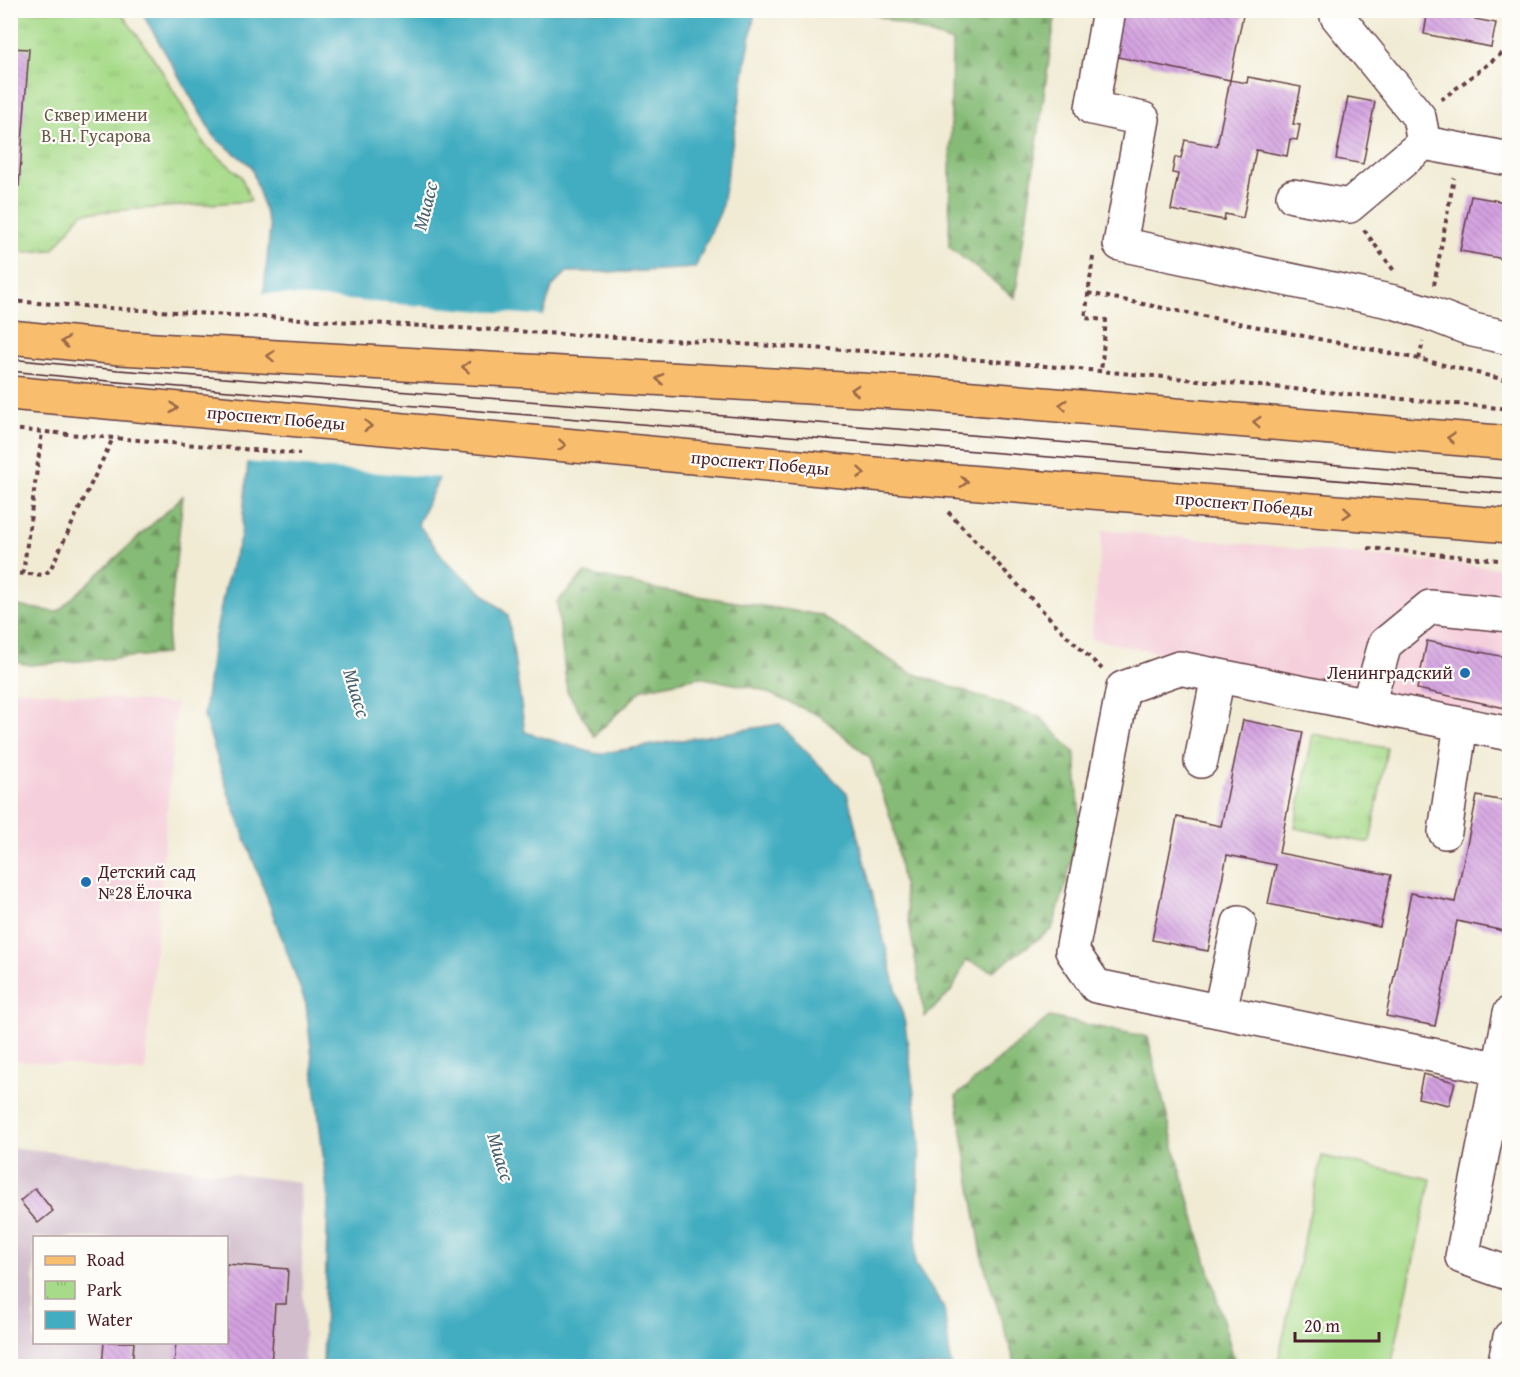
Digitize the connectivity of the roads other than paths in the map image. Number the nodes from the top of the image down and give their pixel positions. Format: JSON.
{"nodes":[{"id":1,"x":1109,"y":10,"type":"edge"},
{"id":2,"x":1338,"y":10,"type":"edge"},
{"id":3,"x":1421,"y":130,"type":"junction"},
{"id":4,"x":1509,"y":159,"type":"edge"},
{"id":5,"x":1293,"y":196,"type":"dead end"},
{"id":6,"x":10,"y":336,"type":"edge"},
{"id":7,"x":1509,"y":338,"type":"edge"},
{"id":8,"x":10,"y":393,"type":"edge"},
{"id":9,"x":1509,"y":443,"type":"edge"},
{"id":10,"x":1509,"y":526,"type":"edge"},
{"id":11,"x":1509,"y":615,"type":"edge"},
{"id":12,"x":1218,"y":676,"type":"junction"},
{"id":13,"x":1368,"y":705,"type":"junction"},
{"id":14,"x":1461,"y":724,"type":"junction"},
{"id":15,"x":1509,"y":734,"type":"edge"},
{"id":16,"x":1201,"y":761,"type":"dead end"},
{"id":17,"x":1444,"y":832,"type":"dead end"},
{"id":18,"x":1239,"y":923,"type":"dead end"},
{"id":19,"x":1220,"y":1011,"type":"junction"},
{"id":20,"x":1509,"y":1013,"type":"edge"},
{"id":21,"x":1504,"y":1070,"type":"edge"},
{"id":22,"x":1509,"y":1274,"type":"edge"},
{"id":23,"x":1509,"y":1337,"type":"edge"},
{"id":24,"x":1504,"y":1366,"type":"edge"}],
"edges":[{"from":1,"to":7,"type":"lane"},
{"from":2,"to":3,"type":"lane"},
{"from":3,"to":4,"type":"lane"},
{"from":3,"to":5,"type":"lane"},
{"from":9,"to":6,"type":"main road","one_way":true},
{"from":8,"to":10,"type":"main road","name":"проспект Победы","one_way":true},
{"from":11,"to":13,"type":"lane"},
{"from":12,"to":13,"type":"lane"},
{"from":12,"to":16,"type":"lane"},
{"from":12,"to":19,"type":"lane"},
{"from":13,"to":14,"type":"lane"},
{"from":14,"to":15,"type":"lane"},
{"from":14,"to":17,"type":"lane"},
{"from":18,"to":19,"type":"lane"},
{"from":19,"to":21,"type":"lane"},
{"from":20,"to":21,"type":"lane"},
{"from":21,"to":22,"type":"lane"},
{"from":23,"to":24,"type":"lane"}]}
